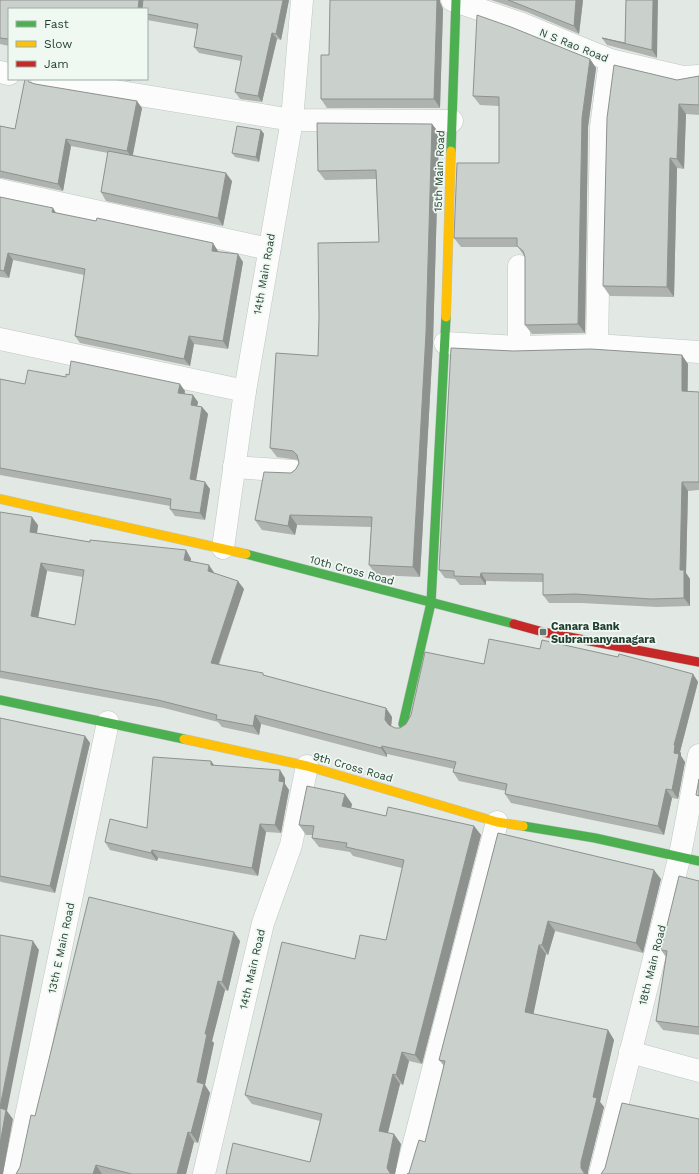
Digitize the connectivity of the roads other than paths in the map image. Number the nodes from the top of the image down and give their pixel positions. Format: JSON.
{"nodes":[{"id":1,"x":302,"y":0,"type":"edge"},
{"id":2,"x":455,"y":0,"type":"edge"},
{"id":3,"x":610,"y":60,"type":"junction"},
{"id":4,"x":699,"y":76,"type":"edge"},
{"id":5,"x":48,"y":80,"type":"edge"},
{"id":6,"x":292,"y":120,"type":"junction"},
{"id":7,"x":452,"y":121,"type":"junction"},
{"id":8,"x":0,"y":190,"type":"edge"},
{"id":9,"x":268,"y":249,"type":"junction"},
{"id":10,"x":519,"y":266,"type":"dead end"},
{"id":11,"x":0,"y":339,"type":"edge"},
{"id":12,"x":446,"y":343,"type":"junction"},
{"id":13,"x":597,"y":345,"type":"junction"},
{"id":14,"x":519,"y":347,"type":"junction"},
{"id":15,"x":699,"y":352,"type":"edge"},
{"id":16,"x":245,"y":391,"type":"junction"},
{"id":17,"x":234,"y":467,"type":"junction"},
{"id":18,"x":293,"y":471,"type":"edge"},
{"id":19,"x":0,"y":499,"type":"edge"},
{"id":20,"x":223,"y":548,"type":"junction"},
{"id":21,"x":431,"y":603,"type":"junction"},
{"id":22,"x":699,"y":662,"type":"edge"},
{"id":23,"x":0,"y":700,"type":"edge"},
{"id":24,"x":108,"y":722,"type":"junction"},
{"id":25,"x":403,"y":724,"type":"edge"},
{"id":26,"x":699,"y":755,"type":"edge"},
{"id":27,"x":307,"y":766,"type":"junction"},
{"id":28,"x":497,"y":822,"type":"junction"},
{"id":29,"x":689,"y":858,"type":"edge"},
{"id":30,"x":630,"y":1052,"type":"junction"},
{"id":31,"x":699,"y":1071,"type":"edge"},
{"id":32,"x":14,"y":1174,"type":"edge"},
{"id":33,"x":204,"y":1174,"type":"edge"},
{"id":34,"x":406,"y":1174,"type":"edge"},
{"id":35,"x":600,"y":1174,"type":"edge"}],
"edges":[{"from":1,"to":6,"type":"street","name":"14th Main Road"},
{"from":2,"to":3,"type":"street","name":"N S Rao Road"},
{"from":2,"to":7,"type":"street","name":"15th Main Road"},
{"from":3,"to":4,"type":"street","name":"N S Rao Road"},
{"from":3,"to":13,"type":"street"},
{"from":5,"to":6,"type":"street"},
{"from":6,"to":7,"type":"street"},
{"from":6,"to":9,"type":"street","name":"14th Main Road"},
{"from":7,"to":12,"type":"street","name":"15th Main Road"},
{"from":8,"to":9,"type":"street"},
{"from":9,"to":16,"type":"street","name":"14th Main Road"},
{"from":10,"to":14,"type":"street"},
{"from":11,"to":16,"type":"street"},
{"from":12,"to":14,"type":"street"},
{"from":12,"to":21,"type":"street","name":"15th Main Road"},
{"from":13,"to":14,"type":"street"},
{"from":13,"to":15,"type":"street"},
{"from":16,"to":17,"type":"street","name":"14th Main Road"},
{"from":17,"to":18,"type":"street"},
{"from":17,"to":20,"type":"street","name":"14th Main Road"},
{"from":19,"to":20,"type":"street","name":"10th Cross Road"},
{"from":20,"to":21,"type":"street","name":"10th Cross Road"},
{"from":21,"to":22,"type":"street","name":"10th Cross Road"},
{"from":21,"to":25,"type":"street","name":"15th Main Road"},
{"from":23,"to":24,"type":"street","name":"9th Cross Road"},
{"from":24,"to":27,"type":"street","name":"9th Cross Road"},
{"from":24,"to":32,"type":"street","name":"13th E Main Road"},
{"from":26,"to":29,"type":"street","name":"18th Main Road"},
{"from":27,"to":28,"type":"street","name":"9th Cross Road"},
{"from":27,"to":33,"type":"street","name":"14th Main Road"},
{"from":28,"to":29,"type":"street","name":"9th Cross Road"},
{"from":28,"to":34,"type":"street"},
{"from":29,"to":30,"type":"street","name":"18th Main Road"},
{"from":30,"to":31,"type":"street"},
{"from":30,"to":35,"type":"street","name":"18th Main Road"}]}
